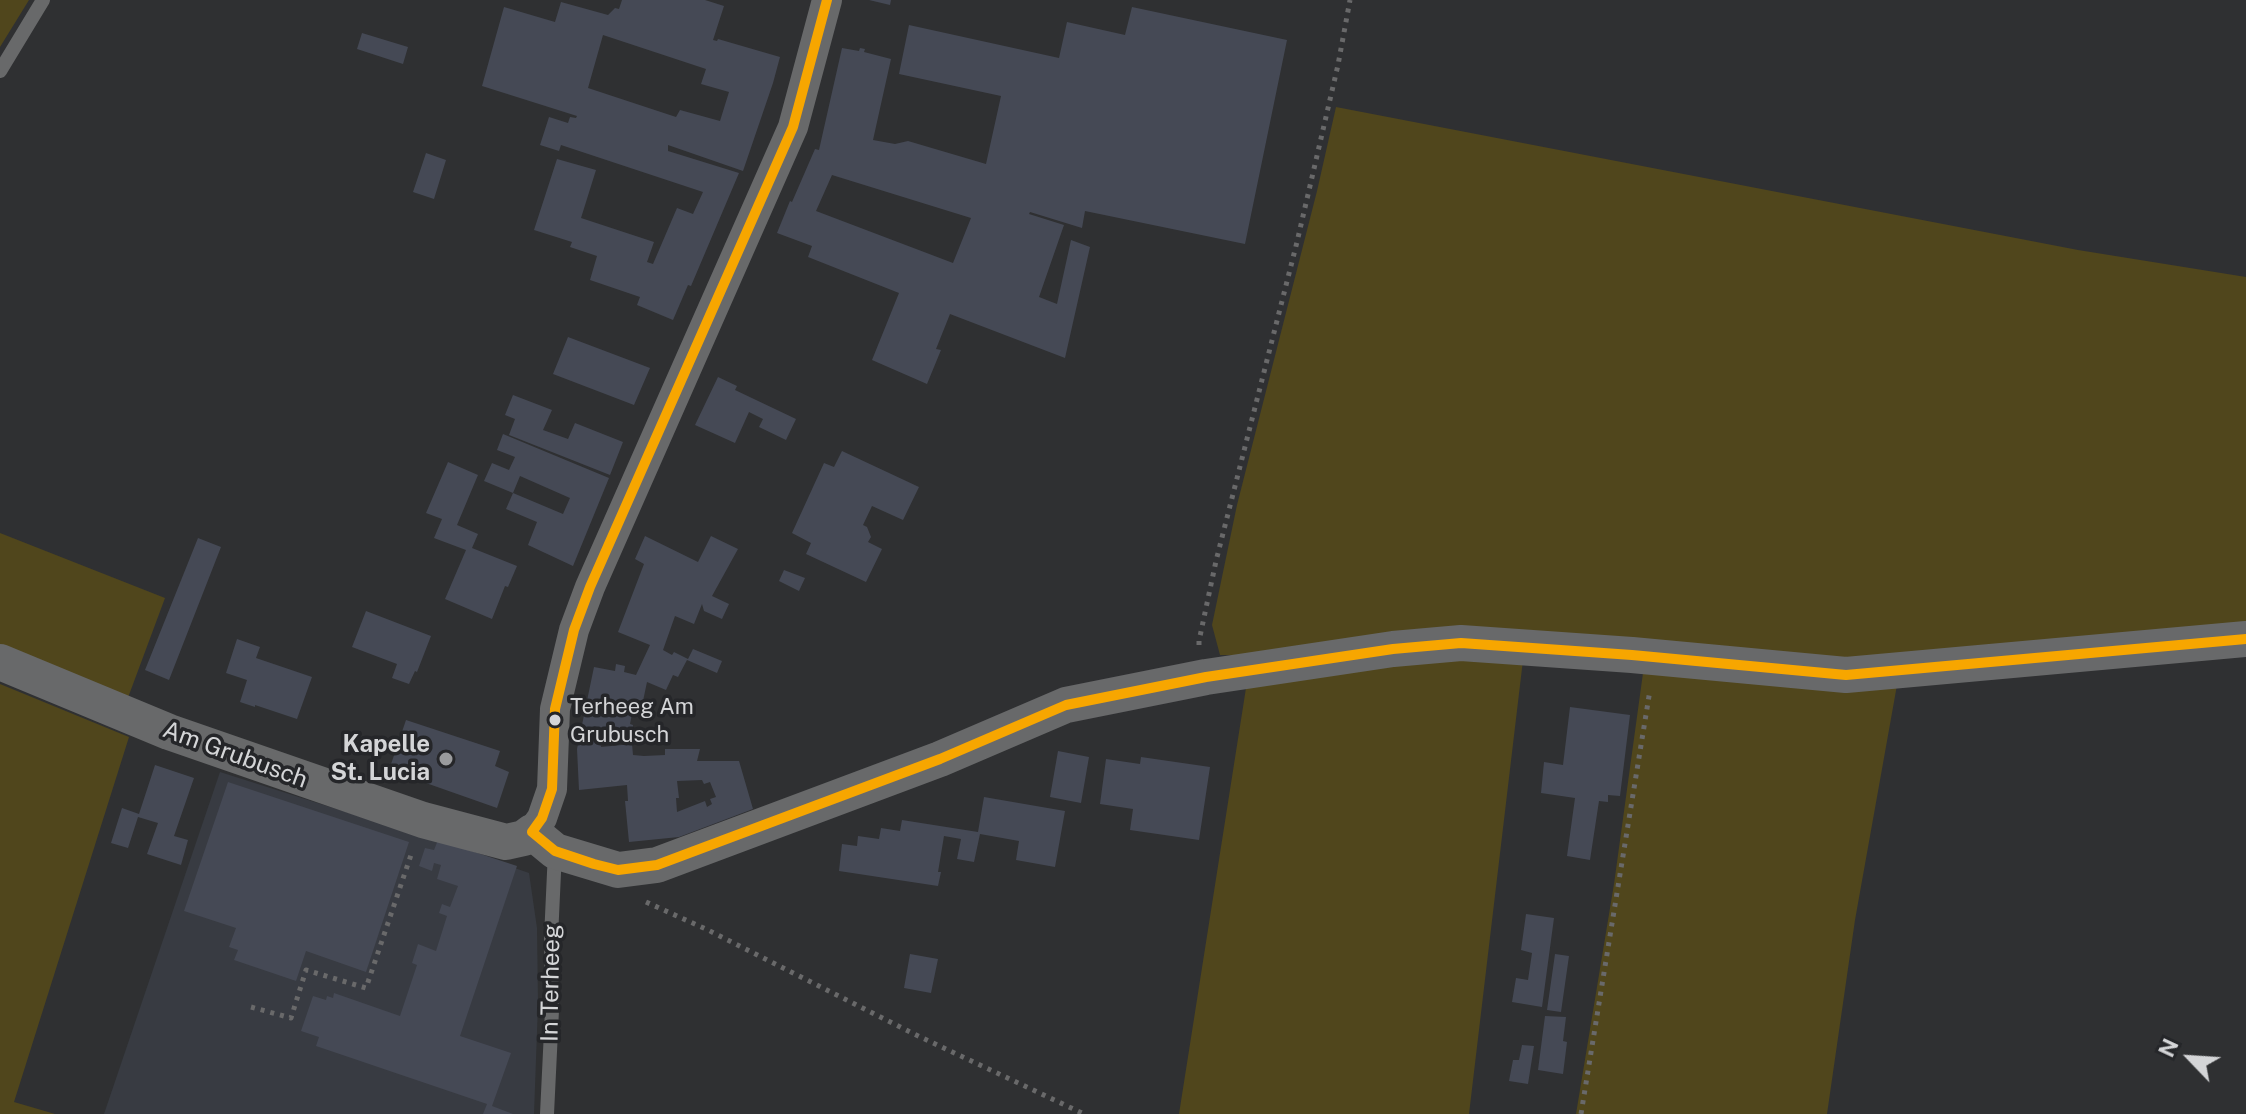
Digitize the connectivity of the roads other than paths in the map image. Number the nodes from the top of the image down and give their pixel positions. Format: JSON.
{"nodes":[{"id":1,"x":43,"y":0,"type":"edge"},
{"id":2,"x":827,"y":0,"type":"edge"},
{"id":3,"x":0,"y":71,"type":"edge"},
{"id":4,"x":2246,"y":639,"type":"edge"},
{"id":5,"x":0,"y":662,"type":"edge"},
{"id":6,"x":543,"y":841,"type":"junction"},
{"id":7,"x":547,"y":1114,"type":"edge"}],
"edges":[{"from":1,"to":3,"type":"lane"},
{"from":2,"to":6,"type":"street","name":"In Terheeg"},
{"from":4,"to":6,"type":"street","name":"Am Grubusch"},
{"from":5,"to":6,"type":"street","name":"Am Grubusch"},
{"from":6,"to":7,"type":"lane","name":"In Terheeg"}]}
